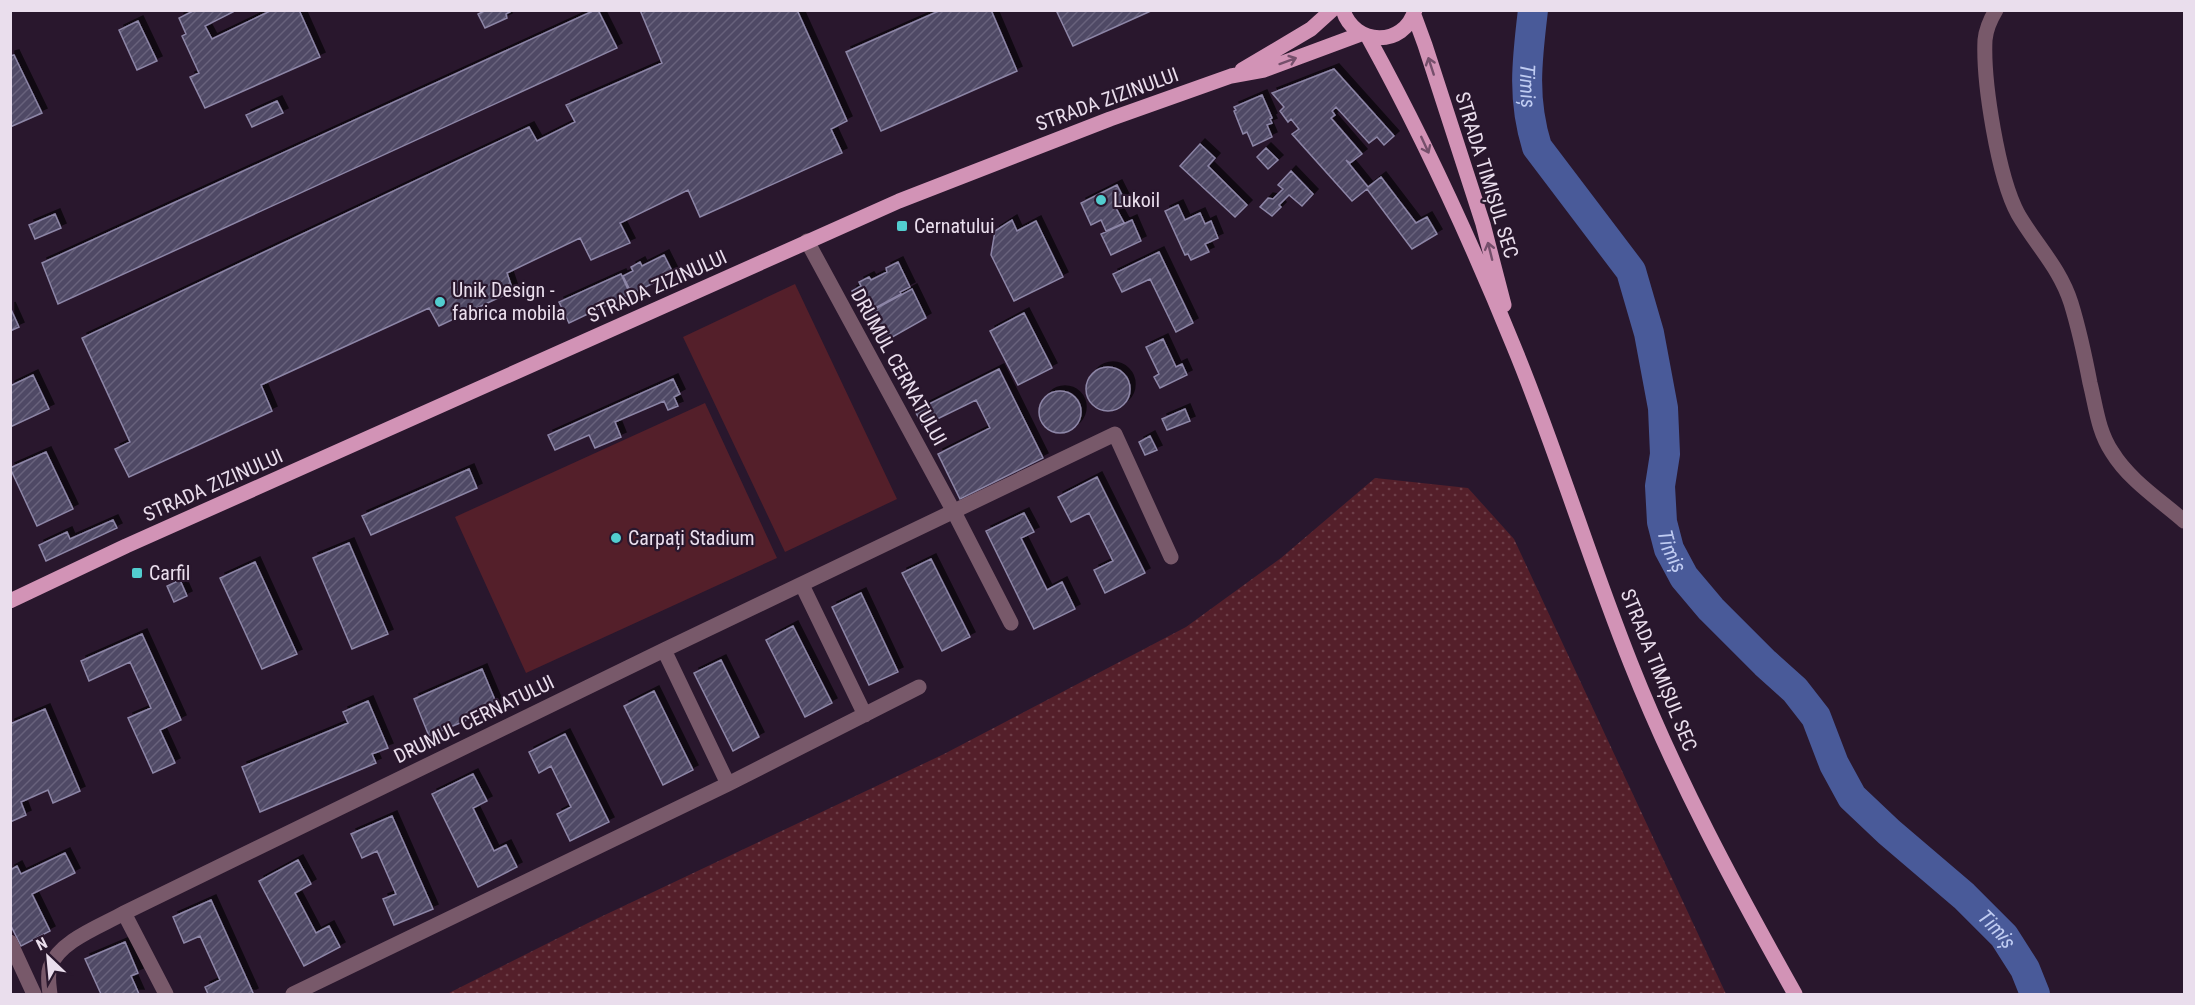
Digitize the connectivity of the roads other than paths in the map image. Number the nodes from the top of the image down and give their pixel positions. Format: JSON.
{"nodes":[{"id":1,"x":1332,"y":10,"type":"edge"},
{"id":2,"x":1343,"y":10,"type":"edge"},
{"id":3,"x":1996,"y":10,"type":"edge"},
{"id":4,"x":1414,"y":13,"type":"edge"},
{"id":5,"x":1365,"y":36,"type":"junction"},
{"id":6,"x":1231,"y":76,"type":"junction"},
{"id":7,"x":807,"y":241,"type":"junction"},
{"id":8,"x":1515,"y":349,"type":"junction"},
{"id":9,"x":954,"y":512,"type":"junction"},
{"id":10,"x":2184,"y":521,"type":"edge"},
{"id":11,"x":1171,"y":557,"type":"dead end"},
{"id":12,"x":802,"y":585,"type":"junction"},
{"id":13,"x":10,"y":601,"type":"edge"},
{"id":14,"x":1011,"y":622,"type":"dead end"},
{"id":15,"x":664,"y":650,"type":"junction"},
{"id":16,"x":919,"y":687,"type":"dead end"},
{"id":17,"x":865,"y":715,"type":"junction"},
{"id":18,"x":728,"y":784,"type":"junction"},
{"id":19,"x":124,"y":913,"type":"junction"},
{"id":20,"x":10,"y":942,"type":"edge"},
{"id":21,"x":34,"y":994,"type":"edge"},
{"id":22,"x":50,"y":994,"type":"edge"},
{"id":23,"x":166,"y":994,"type":"edge"},
{"id":24,"x":293,"y":994,"type":"edge"},
{"id":25,"x":1795,"y":994,"type":"edge"}],
"edges":[{"from":1,"to":6,"type":"main road","name":"STRADA ZIZINULUI"},
{"from":2,"to":5,"type":"main road","name":"STRADA TIMIȘUL SEC"},
{"from":3,"to":10,"type":"street"},
{"from":4,"to":5,"type":"main road","name":"STRADA ZIZINULUI"},
{"from":8,"to":4,"type":"main road","name":"STRADA TIMIȘUL SEC","one_way":true},
{"from":6,"to":5,"type":"main road","name":"STRADA ZIZINULUI","one_way":true},
{"from":5,"to":8,"type":"main road","name":"STRADA TIMIȘUL SEC","one_way":true},
{"from":6,"to":7,"type":"main road","name":"STRADA ZIZINULUI"},
{"from":7,"to":9,"type":"street","name":"DRUMUL CERNATULUI"},
{"from":7,"to":13,"type":"main road","name":"STRADA ZIZINULUI"},
{"from":8,"to":25,"type":"main road","name":"STRADA TIMIȘUL SEC"},
{"from":9,"to":11,"type":"street","name":"DRUMUL CERNATULUI"},
{"from":9,"to":12,"type":"street","name":"DRUMUL CERNATULUI"},
{"from":9,"to":14,"type":"street","name":"DRUMUL CERNATULUI"},
{"from":12,"to":15,"type":"street","name":"DRUMUL CERNATULUI"},
{"from":12,"to":17,"type":"street"},
{"from":15,"to":18,"type":"street"},
{"from":15,"to":19,"type":"street","name":"DRUMUL CERNATULUI"},
{"from":16,"to":17,"type":"street"},
{"from":17,"to":18,"type":"street"},
{"from":18,"to":24,"type":"street"},
{"from":19,"to":22,"type":"street","name":"DRUMUL CERNATULUI"},
{"from":19,"to":23,"type":"street"},
{"from":20,"to":21,"type":"street"}]}
